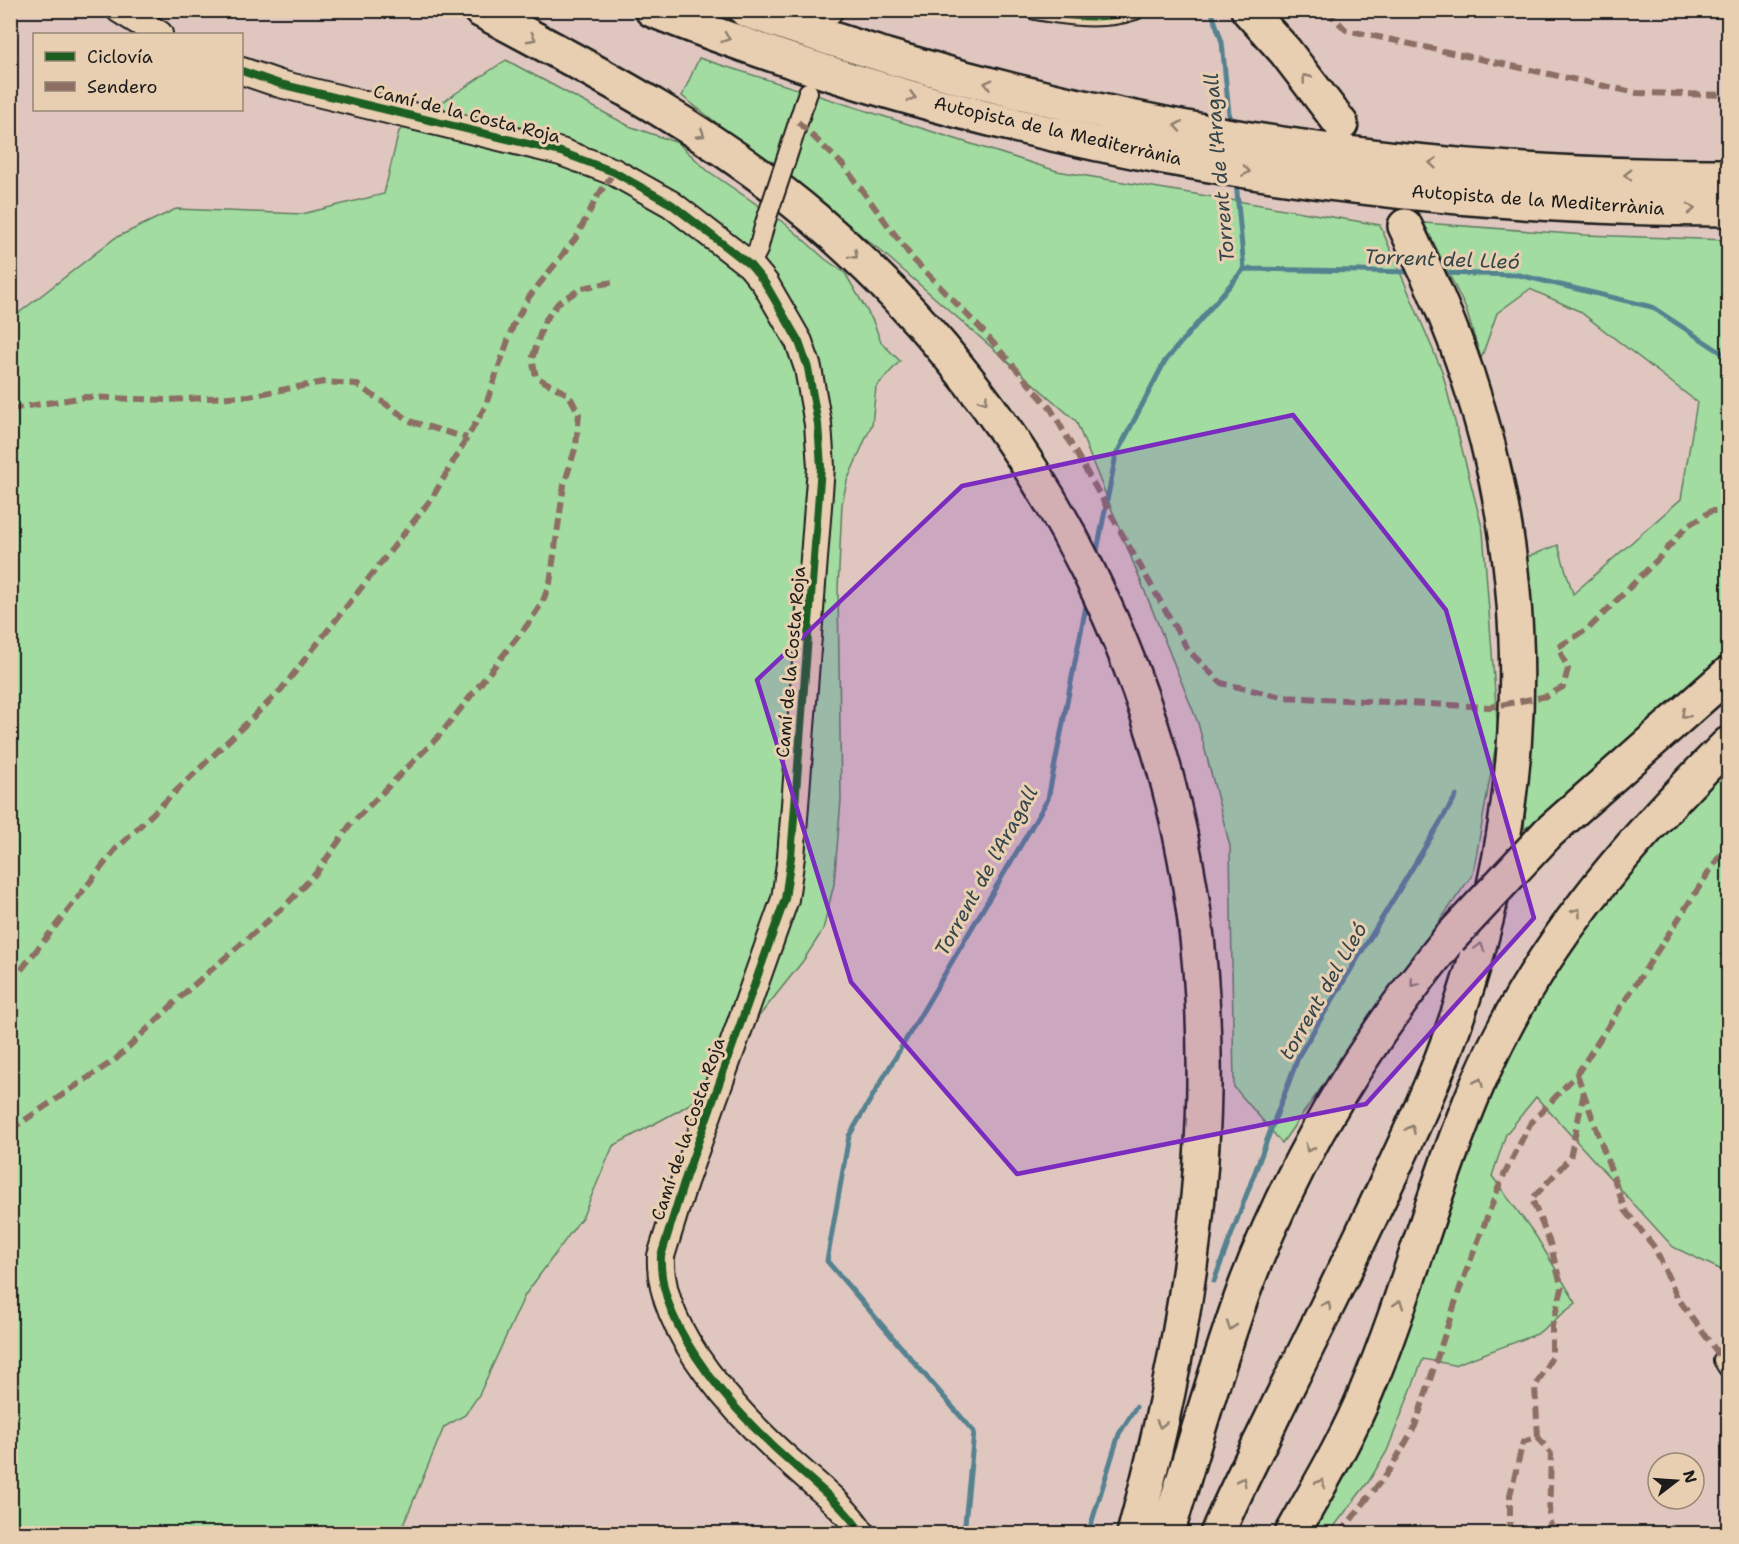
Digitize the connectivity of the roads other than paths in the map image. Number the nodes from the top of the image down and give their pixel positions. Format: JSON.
{"nodes":[{"id":1,"x":120,"y":10,"type":"edge"},
{"id":2,"x":480,"y":10,"type":"edge"},
{"id":3,"x":652,"y":10,"type":"edge"},
{"id":4,"x":746,"y":10,"type":"edge"},
{"id":5,"x":1035,"y":10,"type":"edge"},
{"id":6,"x":1135,"y":10,"type":"edge"},
{"id":7,"x":1248,"y":10,"type":"edge"},
{"id":8,"x":157,"y":33,"type":"edge"},
{"id":9,"x":243,"y":71,"type":"edge"},
{"id":10,"x":808,"y":93,"type":"dead end"},
{"id":11,"x":1341,"y":124,"type":"dead end"},
{"id":12,"x":1728,"y":176,"type":"edge"},
{"id":13,"x":1728,"y":209,"type":"edge"},
{"id":14,"x":1405,"y":226,"type":"dead end"},
{"id":15,"x":750,"y":265,"type":"junction"},
{"id":16,"x":1728,"y":674,"type":"edge"},
{"id":17,"x":1728,"y":744,"type":"edge"},
{"id":18,"x":862,"y":1533,"type":"edge"},
{"id":19,"x":1134,"y":1533,"type":"edge"},
{"id":20,"x":1167,"y":1533,"type":"edge"},
{"id":21,"x":1217,"y":1533,"type":"edge"},
{"id":22,"x":1292,"y":1533,"type":"edge"}],
"edges":[{"from":1,"to":8,"type":"street"},
{"from":2,"to":19,"type":"highway","one_way":true},
{"from":3,"to":13,"type":"highway","name":"Autopista de la Mediterrània","one_way":true},
{"from":12,"to":4,"type":"highway","name":"Autopista de la Mediterrània","one_way":true},
{"from":5,"to":6,"type":"street"},
{"from":11,"to":7,"type":"highway","one_way":true},
{"from":9,"to":15,"type":"street","name":"Camí de la Costa Roja"},
{"from":10,"to":15,"type":"street","bridge":true},
{"from":21,"to":14,"type":"highway","one_way":true},
{"from":15,"to":18,"type":"street","name":"Camí de la Costa Roja"},
{"from":16,"to":20,"type":"highway","one_way":true,"bridge":true},
{"from":22,"to":17,"type":"highway","one_way":true}]}
